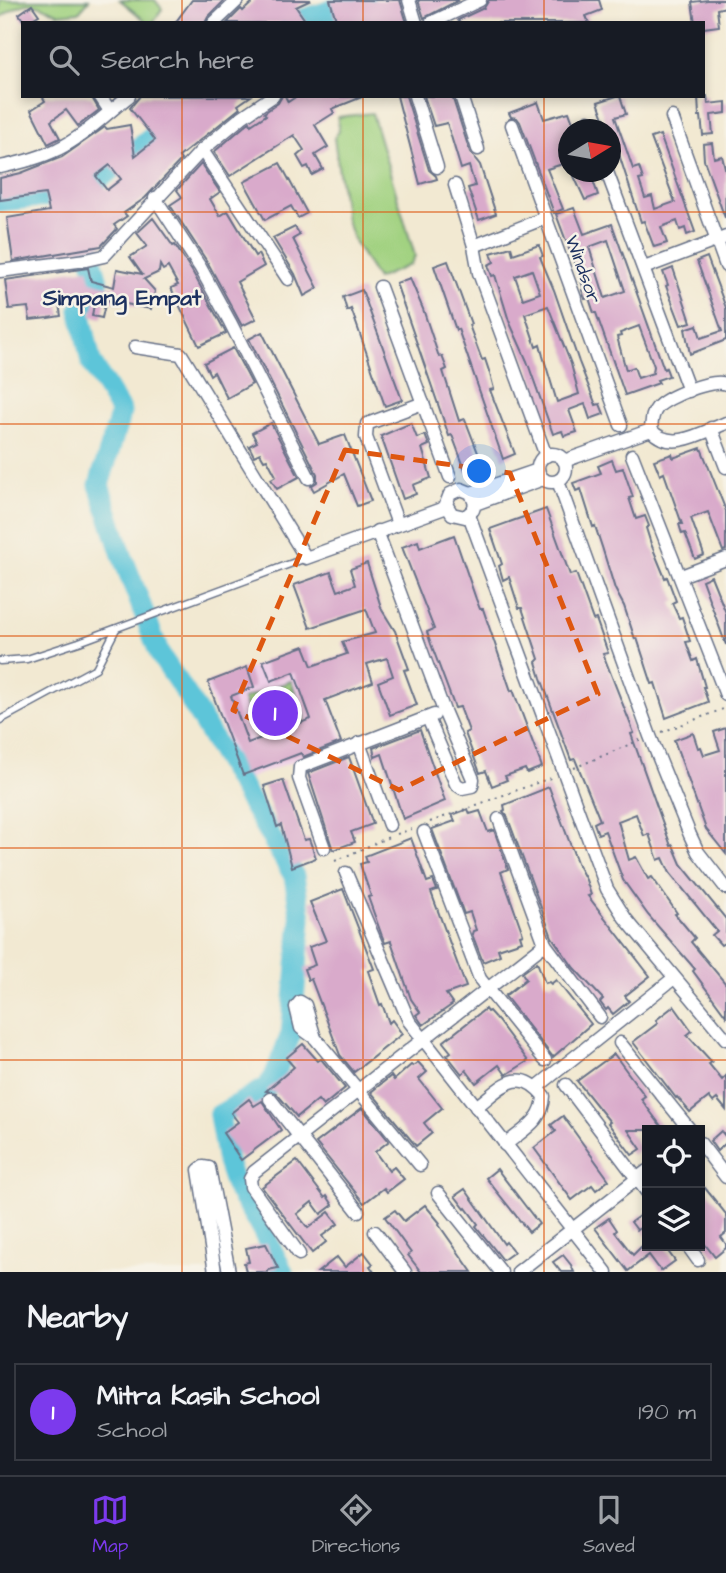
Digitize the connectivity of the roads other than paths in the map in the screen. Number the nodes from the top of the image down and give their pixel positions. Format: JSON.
{"nodes":[{"id":1,"x":238,"y":0,"type":"edge"},
{"id":2,"x":409,"y":0,"type":"edge"},
{"id":3,"x":480,"y":0,"type":"edge"},
{"id":4,"x":216,"y":21,"type":"edge"},
{"id":5,"x":415,"y":21,"type":"edge"},
{"id":6,"x":437,"y":21,"type":"edge"},
{"id":7,"x":101,"y":98,"type":"edge"},
{"id":8,"x":126,"y":98,"type":"edge"},
{"id":9,"x":270,"y":98,"type":"edge"},
{"id":10,"x":416,"y":98,"type":"edge"},
{"id":11,"x":462,"y":98,"type":"edge"},
{"id":12,"x":110,"y":111,"type":"junction"},
{"id":13,"x":673,"y":117,"type":"dead end"},
{"id":14,"x":512,"y":125,"type":"dead end"},
{"id":15,"x":478,"y":149,"type":"dead end"},
{"id":16,"x":202,"y":150,"type":"junction"},
{"id":17,"x":0,"y":167,"type":"edge"},
{"id":18,"x":437,"y":167,"type":"dead end"},
{"id":19,"x":611,"y":182,"type":"edge"},
{"id":20,"x":455,"y":185,"type":"dead end"},
{"id":21,"x":155,"y":198,"type":"junction"},
{"id":22,"x":545,"y":218,"type":"junction"},
{"id":23,"x":721,"y":238,"type":"edge"},
{"id":24,"x":474,"y":246,"type":"junction"},
{"id":25,"x":726,"y":266,"type":"edge"},
{"id":26,"x":644,"y":268,"type":"junction"},
{"id":27,"x":0,"y":271,"type":"edge"},
{"id":28,"x":288,"y":279,"type":"dead end"},
{"id":29,"x":380,"y":286,"type":"dead end"},
{"id":30,"x":135,"y":347,"type":"dead end"},
{"id":31,"x":726,"y":384,"type":"edge"},
{"id":32,"x":689,"y":391,"type":"junction"},
{"id":33,"x":423,"y":403,"type":"junction"},
{"id":34,"x":726,"y":423,"type":"edge"},
{"id":35,"x":621,"y":425,"type":"dead end"},
{"id":36,"x":711,"y":428,"type":"junction"},
{"id":37,"x":651,"y":430,"type":"junction"},
{"id":38,"x":632,"y":455,"type":"dead end"},
{"id":39,"x":545,"y":456,"type":"junction"},
{"id":40,"x":565,"y":461,"type":"junction"},
{"id":41,"x":726,"y":467,"type":"edge"},
{"id":42,"x":541,"y":474,"type":"junction"},
{"id":43,"x":450,"y":477,"type":"dead end"},
{"id":44,"x":309,"y":478,"type":"dead end"},
{"id":45,"x":558,"y":481,"type":"junction"},
{"id":46,"x":472,"y":504,"type":"junction"},
{"id":47,"x":447,"y":507,"type":"junction"},
{"id":48,"x":398,"y":524,"type":"junction"},
{"id":49,"x":377,"y":531,"type":"junction"},
{"id":50,"x":306,"y":558,"type":"junction"},
{"id":51,"x":726,"y":559,"type":"edge"},
{"id":52,"x":681,"y":576,"type":"junction"},
{"id":53,"x":117,"y":629,"type":"junction"},
{"id":54,"x":0,"y":661,"type":"edge"},
{"id":55,"x":726,"y":695,"type":"edge"},
{"id":56,"x":444,"y":711,"type":"junction"},
{"id":57,"x":428,"y":718,"type":"junction"},
{"id":58,"x":0,"y":720,"type":"edge"},
{"id":59,"x":359,"y":743,"type":"junction"},
{"id":60,"x":499,"y":820,"type":"dead end"},
{"id":61,"x":389,"y":825,"type":"dead end"},
{"id":62,"x":421,"y":828,"type":"road end"},
{"id":63,"x":324,"y":848,"type":"road end"},
{"id":64,"x":346,"y":873,"type":"road end"},
{"id":65,"x":726,"y":888,"type":"edge"},
{"id":66,"x":545,"y":944,"type":"junction"},
{"id":67,"x":674,"y":978,"type":"junction"},
{"id":68,"x":487,"y":989,"type":"junction"},
{"id":69,"x":600,"y":1017,"type":"dead end"},
{"id":70,"x":315,"y":1038,"type":"dead end"},
{"id":71,"x":726,"y":1039,"type":"edge"},
{"id":72,"x":423,"y":1040,"type":"junction"},
{"id":73,"x":620,"y":1043,"type":"dead end"},
{"id":74,"x":545,"y":1060,"type":"dead end"},
{"id":75,"x":566,"y":1085,"type":"dead end"},
{"id":76,"x":537,"y":1087,"type":"junction"},
{"id":77,"x":359,"y":1090,"type":"junction"},
{"id":78,"x":270,"y":1099,"type":"dead end"},
{"id":79,"x":476,"y":1107,"type":"junction"},
{"id":80,"x":686,"y":1125,"type":"edge"},
{"id":81,"x":301,"y":1135,"type":"junction"},
{"id":82,"x":505,"y":1144,"type":"junction"},
{"id":83,"x":705,"y":1148,"type":"edge"},
{"id":84,"x":720,"y":1164,"type":"edge"},
{"id":85,"x":420,"y":1165,"type":"dead end"},
{"id":86,"x":642,"y":1175,"type":"edge"},
{"id":87,"x":726,"y":1177,"type":"edge"},
{"id":88,"x":438,"y":1193,"type":"dead end"},
{"id":89,"x":358,"y":1211,"type":"dead end"},
{"id":90,"x":572,"y":1230,"type":"junction"},
{"id":91,"x":375,"y":1232,"type":"dead end"},
{"id":92,"x":692,"y":1251,"type":"edge"},
{"id":93,"x":219,"y":1252,"type":"junction"},
{"id":94,"x":299,"y":1254,"type":"dead end"},
{"id":95,"x":698,"y":1260,"type":"dead end"},
{"id":96,"x":215,"y":1272,"type":"edge"},
{"id":97,"x":229,"y":1272,"type":"edge"},
{"id":98,"x":405,"y":1272,"type":"edge"},
{"id":99,"x":501,"y":1272,"type":"edge"},
{"id":100,"x":518,"y":1272,"type":"edge"},
{"id":101,"x":606,"y":1272,"type":"edge"}],
"edges":[{"from":1,"to":4,"type":"street"},
{"from":2,"to":5,"type":"street"},
{"from":3,"to":6,"type":"street"},
{"from":7,"to":12,"type":"street"},
{"from":8,"to":12,"type":"street"},
{"from":9,"to":16,"type":"street"},
{"from":10,"to":18,"type":"street"},
{"from":11,"to":15,"type":"street"},
{"from":12,"to":17,"type":"street"},
{"from":13,"to":23,"type":"street"},
{"from":14,"to":22,"type":"street","name":"Windsor"},
{"from":16,"to":21,"type":"street"},
{"from":16,"to":28,"type":"street"},
{"from":19,"to":26,"type":"street"},
{"from":20,"to":24,"type":"street"},
{"from":21,"to":27,"type":"street"},
{"from":21,"to":44,"type":"street"},
{"from":22,"to":24,"type":"street"},
{"from":22,"to":35,"type":"street","name":"Windsor"},
{"from":23,"to":25,"type":"street"},
{"from":23,"to":26,"type":"street"},
{"from":24,"to":39,"type":"street"},
{"from":26,"to":32,"type":"street"},
{"from":29,"to":33,"type":"street"},
{"from":30,"to":50,"type":"street"},
{"from":31,"to":32,"type":"street"},
{"from":32,"to":37,"type":"street"},
{"from":33,"to":43,"type":"street"},
{"from":33,"to":48,"type":"street"},
{"from":34,"to":36,"type":"street"},
{"from":36,"to":37,"type":"street"},
{"from":36,"to":41,"type":"street"},
{"from":37,"to":40,"type":"street"},
{"from":38,"to":52,"type":"street"},
{"from":39,"to":40,"type":"street"},
{"from":39,"to":42,"type":"street"},
{"from":40,"to":45,"type":"street"},
{"from":42,"to":45,"type":"street"},
{"from":42,"to":46,"type":"street"},
{"from":45,"to":65,"type":"street"},
{"from":46,"to":47,"type":"street"},
{"from":46,"to":47,"type":"street"},
{"from":46,"to":67,"type":"street"},
{"from":47,"to":48,"type":"street"},
{"from":48,"to":49,"type":"street"},
{"from":49,"to":50,"type":"street"},
{"from":49,"to":56,"type":"street"},
{"from":50,"to":53,"type":"lane"},
{"from":51,"to":52,"type":"street"},
{"from":52,"to":55,"type":"street"},
{"from":53,"to":54,"type":"lane"},
{"from":53,"to":58,"type":"lane"},
{"from":56,"to":57,"type":"street"},
{"from":56,"to":57,"type":"street"},
{"from":57,"to":59,"type":"street"},
{"from":59,"to":61,"type":"street"},
{"from":59,"to":63,"type":"street"},
{"from":60,"to":66,"type":"street"},
{"from":62,"to":68,"type":"street"},
{"from":64,"to":72,"type":"street"},
{"from":66,"to":68,"type":"street"},
{"from":66,"to":69,"type":"street"},
{"from":67,"to":71,"type":"street"},
{"from":67,"to":76,"type":"street"},
{"from":68,"to":72,"type":"street"},
{"from":68,"to":74,"type":"street"},
{"from":70,"to":77,"type":"street"},
{"from":72,"to":77,"type":"street"},
{"from":72,"to":79,"type":"street"},
{"from":73,"to":80,"type":"street"},
{"from":75,"to":86,"type":"street"},
{"from":76,"to":79,"type":"street"},
{"from":76,"to":82,"type":"street"},
{"from":77,"to":81,"type":"street"},
{"from":77,"to":85,"type":"street"},
{"from":78,"to":81,"type":"street"},
{"from":79,"to":82,"type":"street"},
{"from":81,"to":89,"type":"street"},
{"from":81,"to":94,"type":"street"},
{"from":82,"to":90,"type":"street"},
{"from":83,"to":84,"type":"street"},
{"from":84,"to":87,"type":"street"},
{"from":86,"to":90,"type":"street"},
{"from":88,"to":99,"type":"street"},
{"from":90,"to":100,"type":"street"},
{"from":90,"to":101,"type":"street"},
{"from":91,"to":98,"type":"street"},
{"from":92,"to":95,"type":"street"},
{"from":93,"to":93,"type":"street"},
{"from":93,"to":96,"type":"street"},
{"from":93,"to":97,"type":"street"}]}
